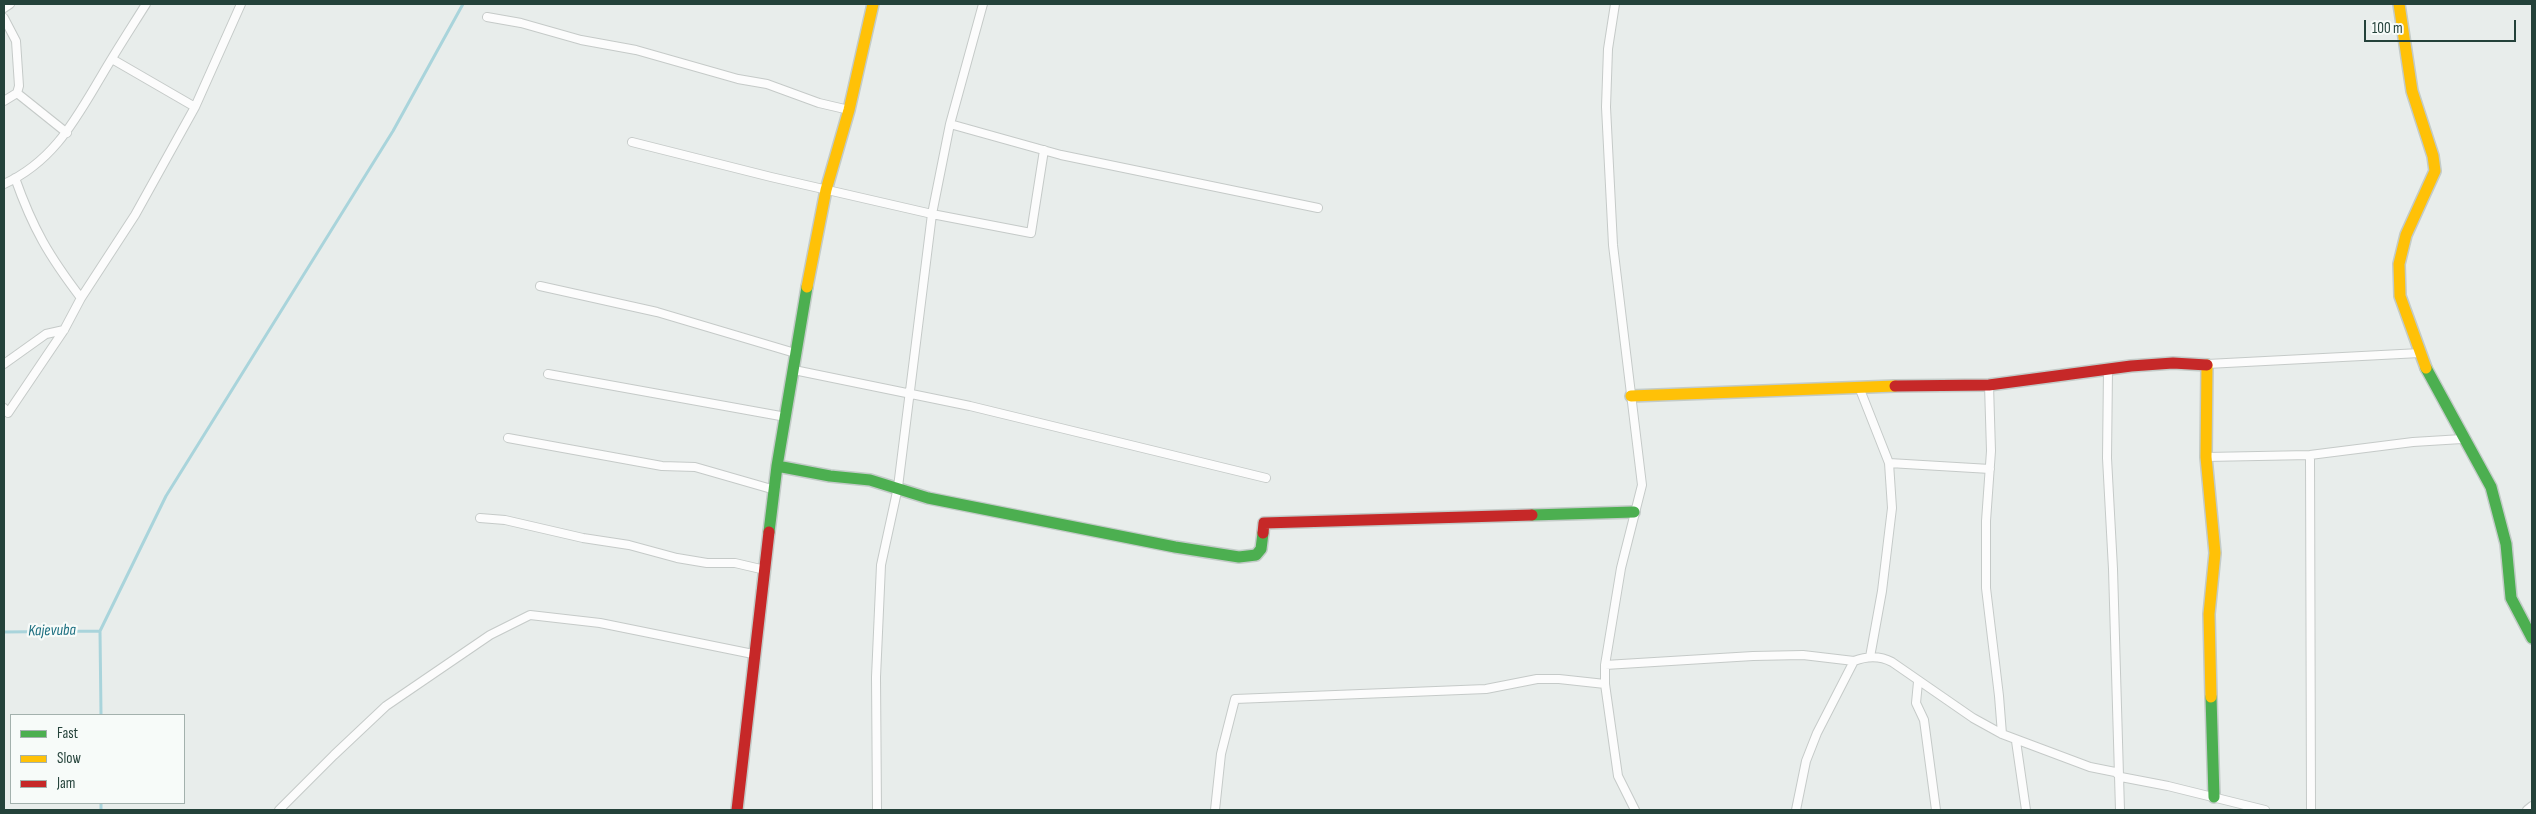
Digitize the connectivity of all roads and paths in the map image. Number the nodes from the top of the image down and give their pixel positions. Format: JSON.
{"nodes":[{"id":1,"x":10,"y":4,"type":"edge"},
{"id":2,"x":146,"y":4,"type":"edge"},
{"id":3,"x":241,"y":4,"type":"edge"},
{"id":4,"x":873,"y":4,"type":"edge"},
{"id":5,"x":983,"y":4,"type":"edge"},
{"id":6,"x":1614,"y":4,"type":"edge"},
{"id":7,"x":2399,"y":4,"type":"edge"},
{"id":8,"x":4,"y":8,"type":"edge"},
{"id":9,"x":488,"y":17,"type":"dead end"},
{"id":10,"x":4,"y":18,"type":"edge"},
{"id":11,"x":112,"y":59,"type":"junction"},
{"id":12,"x":17,"y":93,"type":"junction"},
{"id":13,"x":4,"y":102,"type":"edge"},
{"id":14,"x":195,"y":108,"type":"junction"},
{"id":15,"x":849,"y":110,"type":"junction"},
{"id":16,"x":950,"y":124,"type":"junction"},
{"id":17,"x":67,"y":133,"type":"junction"},
{"id":18,"x":632,"y":142,"type":"dead end"},
{"id":19,"x":1044,"y":150,"type":"junction"},
{"id":20,"x":15,"y":178,"type":"junction"},
{"id":21,"x":4,"y":184,"type":"edge"},
{"id":22,"x":826,"y":190,"type":"junction"},
{"id":23,"x":1318,"y":208,"type":"dead end"},
{"id":24,"x":932,"y":214,"type":"junction"},
{"id":25,"x":540,"y":286,"type":"dead end"},
{"id":26,"x":81,"y":298,"type":"junction"},
{"id":27,"x":64,"y":330,"type":"junction"},
{"id":28,"x":796,"y":352,"type":"junction"},
{"id":29,"x":2420,"y":353,"type":"junction"},
{"id":30,"x":4,"y":364,"type":"edge"},
{"id":31,"x":2207,"y":364,"type":"junction"},
{"id":32,"x":794,"y":370,"type":"junction"},
{"id":33,"x":2108,"y":370,"type":"junction"},
{"id":34,"x":548,"y":374,"type":"dead end"},
{"id":35,"x":1989,"y":385,"type":"junction"},
{"id":36,"x":1859,"y":386,"type":"junction"},
{"id":37,"x":910,"y":393,"type":"junction"},
{"id":38,"x":1631,"y":396,"type":"junction"},
{"id":39,"x":5,"y":413,"type":"edge"},
{"id":40,"x":786,"y":417,"type":"junction"},
{"id":41,"x":508,"y":438,"type":"dead end"},
{"id":42,"x":2462,"y":439,"type":"junction"},
{"id":43,"x":2310,"y":454,"type":"junction"},
{"id":44,"x":2206,"y":457,"type":"junction"},
{"id":45,"x":1889,"y":463,"type":"junction"},
{"id":46,"x":777,"y":466,"type":"junction"},
{"id":47,"x":1990,"y":469,"type":"junction"},
{"id":48,"x":1266,"y":478,"type":"dead end"},
{"id":49,"x":898,"y":487,"type":"junction"},
{"id":50,"x":776,"y":490,"type":"junction"},
{"id":51,"x":1634,"y":512,"type":"junction"},
{"id":52,"x":480,"y":518,"type":"dead end"},
{"id":53,"x":765,"y":570,"type":"junction"},
{"id":54,"x":2532,"y":638,"type":"edge"},
{"id":55,"x":753,"y":654,"type":"junction"},
{"id":56,"x":1870,"y":657,"type":"junction"},
{"id":57,"x":1854,"y":662,"type":"junction"},
{"id":58,"x":1605,"y":665,"type":"junction"},
{"id":59,"x":1918,"y":682,"type":"junction"},
{"id":60,"x":1605,"y":684,"type":"junction"},
{"id":61,"x":2002,"y":734,"type":"junction"},
{"id":62,"x":2016,"y":740,"type":"junction"},
{"id":63,"x":2121,"y":777,"type":"junction"},
{"id":64,"x":2214,"y":797,"type":"junction"},
{"id":65,"x":2532,"y":806,"type":"edge"},
{"id":66,"x":2238,"y":807,"type":"edge"},
{"id":67,"x":279,"y":810,"type":"edge"},
{"id":68,"x":737,"y":810,"type":"edge"},
{"id":69,"x":877,"y":810,"type":"edge"},
{"id":70,"x":1215,"y":810,"type":"edge"},
{"id":71,"x":1635,"y":810,"type":"edge"},
{"id":72,"x":1796,"y":810,"type":"edge"},
{"id":73,"x":1936,"y":810,"type":"edge"},
{"id":74,"x":2026,"y":810,"type":"edge"},
{"id":75,"x":2120,"y":810,"type":"edge"},
{"id":76,"x":2265,"y":810,"type":"edge"},
{"id":77,"x":2311,"y":810,"type":"edge"},
{"id":78,"x":2527,"y":810,"type":"edge"}],
"edges":[{"from":1,"to":8,"type":"street"},
{"from":2,"to":11,"type":"street"},
{"from":3,"to":14,"type":"street"},
{"from":4,"to":15,"type":"street"},
{"from":5,"to":16,"type":"street"},
{"from":6,"to":38,"type":"street"},
{"from":7,"to":29,"type":"street"},
{"from":9,"to":15,"type":"street"},
{"from":10,"to":12,"type":"street"},
{"from":11,"to":14,"type":"street"},
{"from":11,"to":17,"type":"street"},
{"from":12,"to":13,"type":"street"},
{"from":12,"to":17,"type":"street"},
{"from":14,"to":26,"type":"street"},
{"from":15,"to":22,"type":"street"},
{"from":16,"to":19,"type":"street"},
{"from":16,"to":24,"type":"street"},
{"from":17,"to":20,"type":"street"},
{"from":18,"to":22,"type":"street"},
{"from":19,"to":23,"type":"street"},
{"from":19,"to":24,"type":"street"},
{"from":20,"to":21,"type":"street"},
{"from":20,"to":26,"type":"street"},
{"from":22,"to":24,"type":"street"},
{"from":22,"to":28,"type":"street"},
{"from":24,"to":37,"type":"street"},
{"from":25,"to":28,"type":"street"},
{"from":26,"to":27,"type":"street"},
{"from":27,"to":30,"type":"street"},
{"from":27,"to":39,"type":"street"},
{"from":28,"to":32,"type":"street"},
{"from":29,"to":31,"type":"street"},
{"from":29,"to":42,"type":"street"},
{"from":31,"to":33,"type":"street"},
{"from":31,"to":44,"type":"street"},
{"from":32,"to":37,"type":"street"},
{"from":32,"to":40,"type":"street"},
{"from":33,"to":35,"type":"street"},
{"from":33,"to":63,"type":"street"},
{"from":34,"to":40,"type":"street"},
{"from":35,"to":36,"type":"street"},
{"from":35,"to":47,"type":"street"},
{"from":36,"to":38,"type":"street"},
{"from":36,"to":45,"type":"street"},
{"from":37,"to":48,"type":"street"},
{"from":37,"to":49,"type":"street"},
{"from":38,"to":51,"type":"street"},
{"from":40,"to":46,"type":"street"},
{"from":41,"to":50,"type":"street"},
{"from":42,"to":43,"type":"street"},
{"from":42,"to":54,"type":"street"},
{"from":43,"to":44,"type":"street"},
{"from":43,"to":77,"type":"street"},
{"from":44,"to":64,"type":"street"},
{"from":45,"to":47,"type":"street"},
{"from":45,"to":56,"type":"street"},
{"from":46,"to":49,"type":"street"},
{"from":46,"to":50,"type":"street"},
{"from":47,"to":61,"type":"street"},
{"from":49,"to":51,"type":"street"},
{"from":49,"to":69,"type":"street"},
{"from":50,"to":53,"type":"street"},
{"from":51,"to":58,"type":"street"},
{"from":52,"to":53,"type":"street"},
{"from":53,"to":55,"type":"street"},
{"from":55,"to":67,"type":"street"},
{"from":55,"to":68,"type":"street"},
{"from":56,"to":57,"type":"street"},
{"from":56,"to":59,"type":"street"},
{"from":57,"to":58,"type":"street"},
{"from":57,"to":72,"type":"street"},
{"from":58,"to":60,"type":"street"},
{"from":59,"to":61,"type":"street"},
{"from":59,"to":73,"type":"street"},
{"from":60,"to":70,"type":"street"},
{"from":60,"to":71,"type":"street"},
{"from":61,"to":62,"type":"street"},
{"from":62,"to":63,"type":"street"},
{"from":62,"to":74,"type":"street"},
{"from":63,"to":64,"type":"street"},
{"from":63,"to":75,"type":"street"},
{"from":64,"to":66,"type":"street"},
{"from":65,"to":78,"type":"street"},
{"from":66,"to":76,"type":"street"}]}
